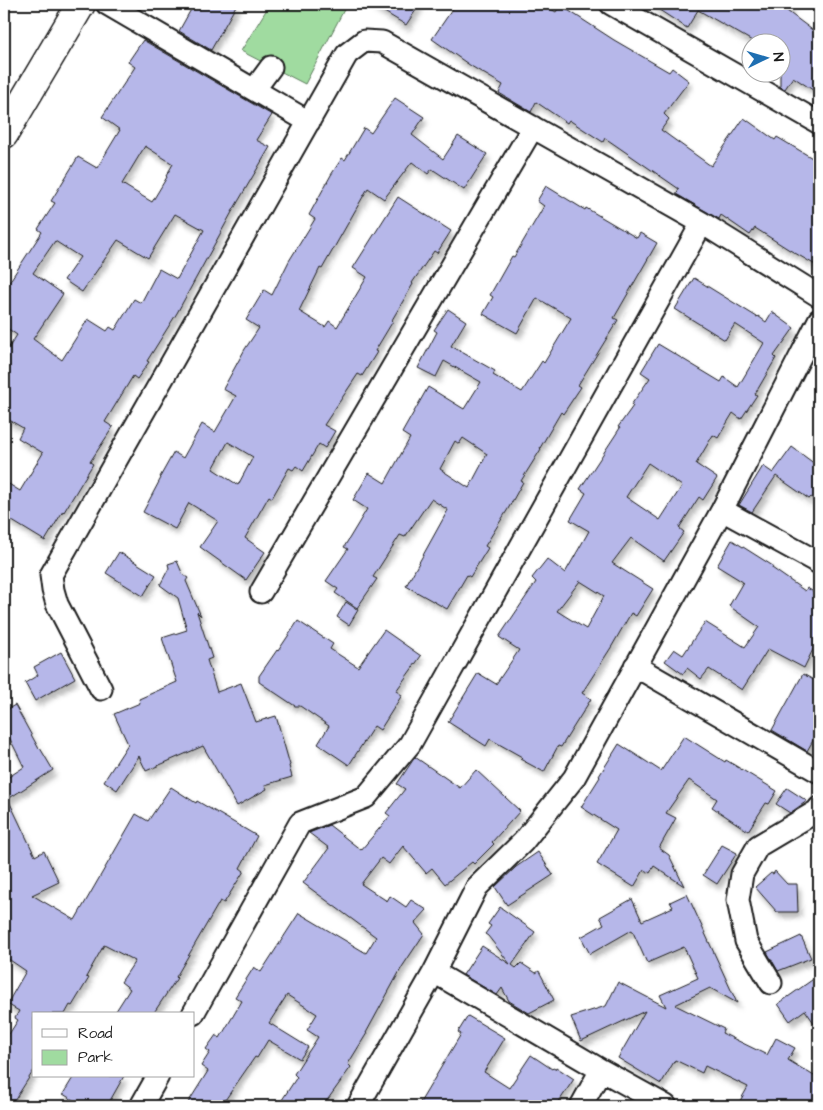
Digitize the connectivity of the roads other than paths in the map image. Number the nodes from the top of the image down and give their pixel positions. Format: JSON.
{"nodes":[{"id":1,"x":81,"y":4,"type":"edge"},
{"id":2,"x":107,"y":4,"type":"edge"},
{"id":3,"x":611,"y":4,"type":"edge"},
{"id":4,"x":271,"y":67,"type":"dead end"},
{"id":5,"x":254,"y":90,"type":"junction"},
{"id":6,"x":309,"y":122,"type":"junction"},
{"id":7,"x":819,"y":123,"type":"edge"},
{"id":8,"x":533,"y":127,"type":"junction"},
{"id":9,"x":4,"y":134,"type":"edge"},
{"id":10,"x":702,"y":223,"type":"junction"},
{"id":11,"x":819,"y":296,"type":"edge"},
{"id":12,"x":816,"y":332,"type":"edge"},
{"id":13,"x":722,"y":510,"type":"junction"},
{"id":14,"x":819,"y":563,"type":"edge"},
{"id":15,"x":261,"y":592,"type":"dead end"},
{"id":16,"x":635,"y":666,"type":"junction"},
{"id":17,"x":101,"y":689,"type":"dead end"},
{"id":18,"x":819,"y":772,"type":"edge"},
{"id":19,"x":819,"y":808,"type":"edge"},
{"id":20,"x":434,"y":972,"type":"junction"},
{"id":21,"x":771,"y":983,"type":"dead end"},
{"id":22,"x":194,"y":1012,"type":"edge"},
{"id":23,"x":601,"y":1070,"type":"junction"},
{"id":24,"x":157,"y":1078,"type":"edge"},
{"id":25,"x":141,"y":1106,"type":"edge"},
{"id":26,"x":358,"y":1106,"type":"edge"},
{"id":27,"x":581,"y":1106,"type":"edge"},
{"id":28,"x":666,"y":1106,"type":"edge"}],
"edges":[{"from":1,"to":9,"type":"main road"},
{"from":2,"to":5,"type":"street"},
{"from":3,"to":7,"type":"street"},
{"from":4,"to":5,"type":"street"},
{"from":5,"to":6,"type":"street"},
{"from":6,"to":8,"type":"street"},
{"from":6,"to":17,"type":"street"},
{"from":8,"to":10,"type":"street"},
{"from":8,"to":15,"type":"street"},
{"from":10,"to":11,"type":"street"},
{"from":10,"to":22,"type":"street"},
{"from":12,"to":13,"type":"street"},
{"from":13,"to":14,"type":"street"},
{"from":13,"to":16,"type":"street"},
{"from":16,"to":18,"type":"street"},
{"from":16,"to":20,"type":"street"},
{"from":19,"to":21,"type":"street"},
{"from":20,"to":23,"type":"street"},
{"from":20,"to":26,"type":"street"},
{"from":23,"to":27,"type":"street"},
{"from":23,"to":28,"type":"street"},
{"from":24,"to":25,"type":"street"}]}
